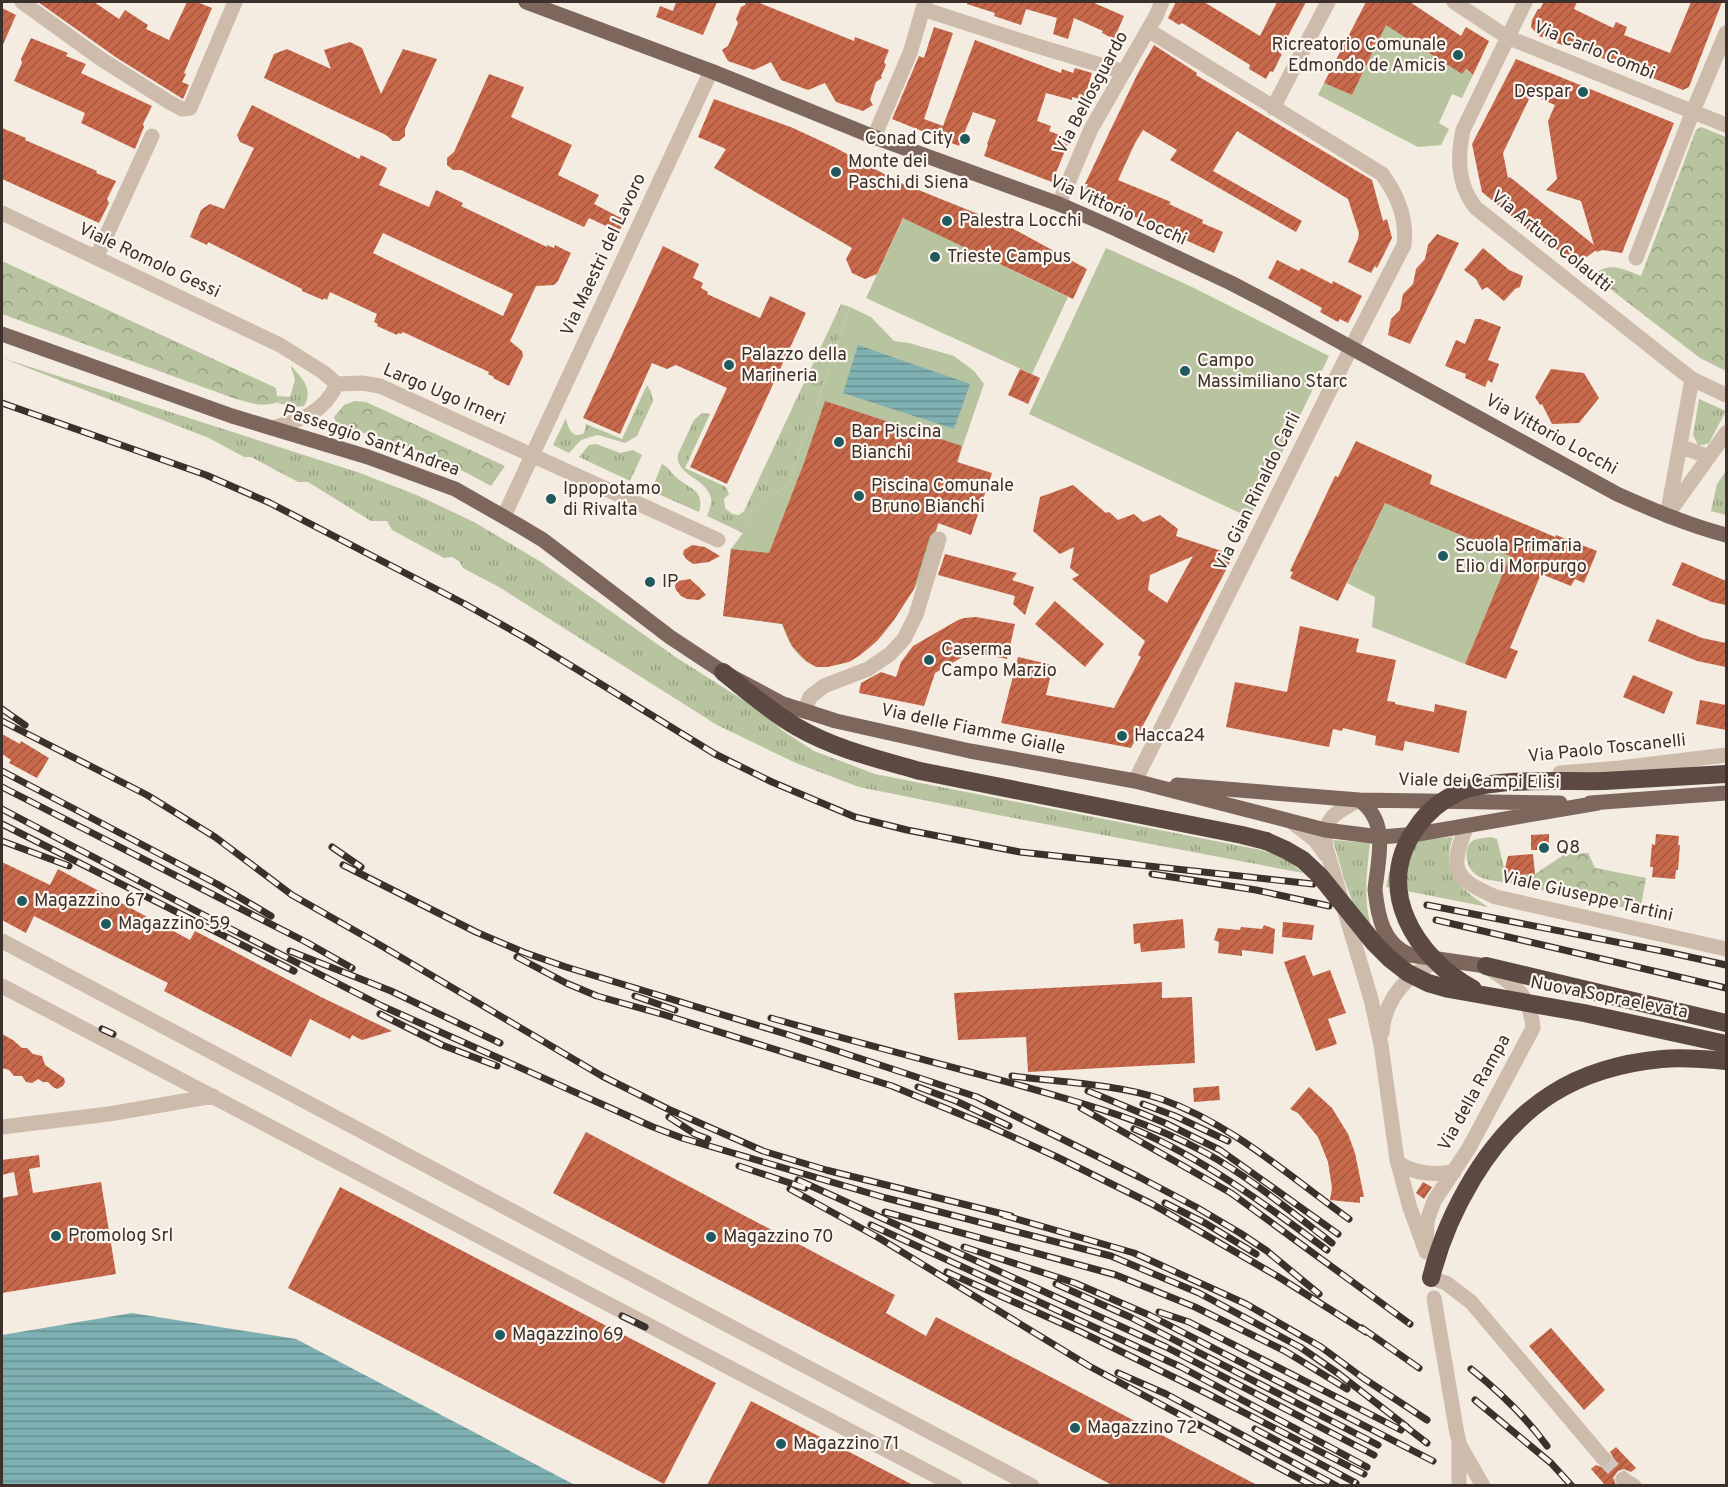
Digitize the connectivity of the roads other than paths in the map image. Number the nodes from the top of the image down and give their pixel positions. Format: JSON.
{"nodes":[{"id":1,"x":22,"y":2,"type":"edge"},
{"id":2,"x":235,"y":2,"type":"edge"},
{"id":3,"x":526,"y":2,"type":"edge"},
{"id":4,"x":1162,"y":2,"type":"edge"},
{"id":5,"x":1328,"y":2,"type":"edge"},
{"id":6,"x":1454,"y":2,"type":"edge"},
{"id":7,"x":1525,"y":2,"type":"edge"},
{"id":8,"x":924,"y":5,"type":"edge"},
{"id":9,"x":554,"y":6,"type":"edge"},
{"id":10,"x":1148,"y":30,"type":"junction"},
{"id":11,"x":1726,"y":33,"type":"edge"},
{"id":12,"x":1508,"y":37,"type":"junction"},
{"id":13,"x":711,"y":71,"type":"junction"},
{"id":14,"x":1124,"y":72,"type":"junction"},
{"id":15,"x":1273,"y":108,"type":"junction"},
{"id":16,"x":1693,"y":111,"type":"junction"},
{"id":17,"x":1726,"y":125,"type":"edge"},
{"id":18,"x":152,"y":136,"type":"dead end"},
{"id":19,"x":874,"y":137,"type":"junction"},
{"id":20,"x":1059,"y":204,"type":"junction"},
{"id":21,"x":2,"y":213,"type":"edge"},
{"id":22,"x":96,"y":258,"type":"junction"},
{"id":23,"x":1636,"y":258,"type":"dead end"},
{"id":24,"x":2,"y":334,"type":"edge"},
{"id":25,"x":1351,"y":348,"type":"junction"},
{"id":26,"x":1692,"y":379,"type":"junction"},
{"id":27,"x":337,"y":384,"type":"junction"},
{"id":28,"x":1726,"y":394,"type":"edge"},
{"id":29,"x":272,"y":428,"type":"junction"},
{"id":30,"x":1726,"y":433,"type":"edge"},
{"id":31,"x":1680,"y":446,"type":"junction"},
{"id":32,"x":532,"y":456,"type":"junction"},
{"id":33,"x":1709,"y":457,"type":"junction"},
{"id":34,"x":504,"y":516,"type":"junction"},
{"id":35,"x":1667,"y":516,"type":"junction"},
{"id":36,"x":1726,"y":535,"type":"edge"},
{"id":37,"x":939,"y":538,"type":"dead end"},
{"id":38,"x":718,"y":540,"type":"dead end"},
{"id":39,"x":723,"y":672,"type":"junction"},
{"id":40,"x":804,"y":711,"type":"junction"},
{"id":41,"x":1726,"y":755,"type":"edge"},
{"id":42,"x":1726,"y":774,"type":"edge"},
{"id":43,"x":1135,"y":781,"type":"junction"},
{"id":44,"x":1726,"y":793,"type":"edge"},
{"id":45,"x":1359,"y":800,"type":"junction"},
{"id":46,"x":1510,"y":802,"type":"junction"},
{"id":47,"x":1598,"y":803,"type":"junction"},
{"id":48,"x":1292,"y":822,"type":"junction"},
{"id":49,"x":1467,"y":826,"type":"junction"},
{"id":50,"x":1325,"y":830,"type":"junction"},
{"id":51,"x":1380,"y":837,"type":"junction"},
{"id":52,"x":1329,"y":861,"type":"junction"},
{"id":53,"x":2,"y":941,"type":"edge"},
{"id":54,"x":1726,"y":949,"type":"edge"},
{"id":55,"x":1444,"y":960,"type":"junction"},
{"id":56,"x":1486,"y":966,"type":"junction"},
{"id":57,"x":2,"y":986,"type":"edge"},
{"id":58,"x":1483,"y":995,"type":"junction"},
{"id":59,"x":1726,"y":1023,"type":"edge"},
{"id":60,"x":1726,"y":1044,"type":"edge"},
{"id":61,"x":1381,"y":1045,"type":"junction"},
{"id":62,"x":1726,"y":1061,"type":"edge"},
{"id":63,"x":213,"y":1096,"type":"junction"},
{"id":64,"x":2,"y":1127,"type":"edge"},
{"id":65,"x":1398,"y":1163,"type":"junction"},
{"id":66,"x":1454,"y":1172,"type":"junction"},
{"id":67,"x":1426,"y":1252,"type":"junction"},
{"id":68,"x":1431,"y":1278,"type":"junction"},
{"id":69,"x":1457,"y":1435,"type":"junction"},
{"id":70,"x":1604,"y":1458,"type":"tunnel mouth"},
{"id":71,"x":955,"y":1485,"type":"edge"},
{"id":72,"x":1032,"y":1485,"type":"edge"},
{"id":73,"x":1458,"y":1485,"type":"edge"},
{"id":74,"x":1483,"y":1485,"type":"edge"}],
"edges":[{"from":1,"to":2,"type":"street"},
{"from":3,"to":9,"type":"main road","name":"Via Vittorio Locchi"},
{"from":4,"to":10,"type":"street","name":"Via Bellosguardo"},
{"from":5,"to":15,"type":"street"},
{"from":6,"to":12,"type":"street","name":"Via Carlo Combi"},
{"from":7,"to":12,"type":"street","name":"Via Arturo Colautti"},
{"from":8,"to":14,"type":"street"},
{"from":8,"to":19,"type":"street"},
{"from":9,"to":13,"type":"main road","name":"Via Vittorio Locchi"},
{"from":10,"to":14,"type":"street","name":"Via Bellosguardo"},
{"from":10,"to":15,"type":"street","name":"Via Gian Rinaldo Carli"},
{"from":11,"to":16,"type":"street"},
{"from":12,"to":16,"type":"street","name":"Via Carlo Combi"},
{"from":12,"to":26,"type":"street","name":"Via Arturo Colautti"},
{"from":13,"to":19,"type":"main road","name":"Via Vittorio Locchi"},
{"from":13,"to":32,"type":"street","name":"Via Maestri del Lavoro"},
{"from":14,"to":20,"type":"street","name":"Via Bellosguardo"},
{"from":15,"to":25,"type":"street","name":"Via Gian Rinaldo Carli"},
{"from":16,"to":17,"type":"street","name":"Via Carlo Combi"},
{"from":16,"to":23,"type":"street"},
{"from":18,"to":22,"type":"street"},
{"from":19,"to":20,"type":"main road","name":"Via Vittorio Locchi"},
{"from":20,"to":25,"type":"main road","name":"Via Vittorio Locchi"},
{"from":21,"to":22,"type":"street","name":"Viale Romolo Gessi"},
{"from":22,"to":27,"type":"street","name":"Viale Romolo Gessi"},
{"from":24,"to":29,"type":"main road","name":"Passeggio Sant'Andrea"},
{"from":25,"to":35,"type":"main road","name":"Via Vittorio Locchi"},
{"from":25,"to":43,"type":"street","name":"Via Gian Rinaldo Carli"},
{"from":26,"to":28,"type":"street","name":"Via Arturo Colautti"},
{"from":26,"to":31,"type":"street"},
{"from":27,"to":29,"type":"street"},
{"from":27,"to":32,"type":"street","name":"Largo Ugo Irneri"},
{"from":29,"to":34,"type":"main road","name":"Passeggio Sant'Andrea"},
{"from":30,"to":33,"type":"street"},
{"from":31,"to":33,"type":"street"},
{"from":31,"to":35,"type":"street"},
{"from":32,"to":34,"type":"street"},
{"from":32,"to":38,"type":"street","name":"Largo Ugo Irneri"},
{"from":33,"to":35,"type":"street"},
{"from":34,"to":39,"type":"main road","name":"Passeggio Sant'Andrea"},
{"from":35,"to":36,"type":"main road","name":"Via Vittorio Locchi"},
{"from":37,"to":40,"type":"street"},
{"from":39,"to":40,"type":"main road","name":"Via delle Fiamme Gialle"},
{"from":39,"to":58,"type":"highway","name":"Nuova Sopraelevata","bridge":true},
{"from":40,"to":43,"type":"main road","name":"Via delle Fiamme Gialle"},
{"from":41,"to":46,"type":"street","name":"Via Paolo Toscanelli"},
{"from":42,"to":58,"type":"highway","bridge":true},
{"from":43,"to":45,"type":"main road","name":"Via delle Fiamme Gialle"},
{"from":43,"to":48,"type":"main road","name":"Via delle Fiamme Gialle"},
{"from":44,"to":47,"type":"main road","name":"Viale dei Campi Elisi"},
{"from":45,"to":46,"type":"main road","name":"Viale dei Campi Elisi"},
{"from":45,"to":50,"type":"street"},
{"from":45,"to":51,"type":"main road"},
{"from":46,"to":47,"type":"main road","name":"Viale dei Campi Elisi"},
{"from":47,"to":49,"type":"main road","name":"Viale dei Campi Elisi"},
{"from":48,"to":50,"type":"main road","name":"Via delle Fiamme Gialle"},
{"from":48,"to":52,"type":"street","name":"Via della Rampa"},
{"from":49,"to":51,"type":"main road","name":"Viale dei Campi Elisi"},
{"from":49,"to":54,"type":"street","name":"Viale Giuseppe Tartini"},
{"from":50,"to":51,"type":"main road","name":"Via delle Fiamme Gialle"},
{"from":50,"to":52,"type":"street","name":"Via della Rampa"},
{"from":51,"to":55,"type":"main road"},
{"from":52,"to":61,"type":"street","name":"Via della Rampa"},
{"from":53,"to":72,"type":"street"},
{"from":55,"to":56,"type":"main road"},
{"from":55,"to":61,"type":"street","name":"Via della Rampa"},
{"from":56,"to":59,"type":"highway","name":"Nuova Sopraelevata"},
{"from":56,"to":66,"type":"street","name":"Via della Rampa"},
{"from":57,"to":63,"type":"street"},
{"from":58,"to":60,"type":"highway","name":"Nuova Sopraelevata","bridge":true},
{"from":61,"to":65,"type":"street","name":"Via della Rampa"},
{"from":62,"to":68,"type":"highway"},
{"from":63,"to":64,"type":"street"},
{"from":63,"to":71,"type":"street"},
{"from":65,"to":66,"type":"street"},
{"from":65,"to":67,"type":"street","name":"Via della Rampa"},
{"from":66,"to":67,"type":"street","name":"Via della Rampa"},
{"from":67,"to":68,"type":"street","name":"Via della Rampa"},
{"from":68,"to":69,"type":"street","name":"Via della Rampa","bridge":true},
{"from":68,"to":70,"type":"street"},
{"from":69,"to":73,"type":"street","name":"Via della Rampa"},
{"from":69,"to":74,"type":"street","name":"Via della Rampa"}]}
